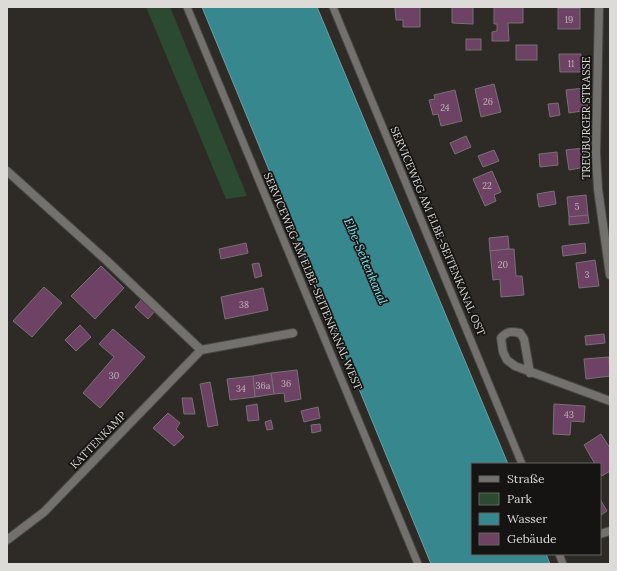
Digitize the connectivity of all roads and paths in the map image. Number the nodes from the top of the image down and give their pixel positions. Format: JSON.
{"nodes":[{"id":1,"x":187,"y":7,"type":"edge"},
{"id":2,"x":332,"y":7,"type":"edge"},
{"id":3,"x":598,"y":7,"type":"edge"},
{"id":4,"x":7,"y":171,"type":"edge"},
{"id":5,"x":610,"y":275,"type":"edge"},
{"id":6,"x":293,"y":333,"type":"dead end"},
{"id":7,"x":201,"y":350,"type":"junction"},
{"id":8,"x":530,"y":373,"type":"junction"},
{"id":9,"x":610,"y":400,"type":"edge"},
{"id":10,"x":522,"y":463,"type":"edge"},
{"id":11,"x":7,"y":540,"type":"edge"},
{"id":12,"x":418,"y":564,"type":"edge"}],
"edges":[{"from":1,"to":12,"type":"lane","name":"SERVICEWEG AM ELBE-SEITENKANAL WEST"},
{"from":2,"to":10,"type":"lane","name":"SERVICEWEG AM ELBE-SEITENKANAL OST"},
{"from":3,"to":5,"type":"street","name":"TREUBURGER STRASSE"},
{"from":4,"to":7,"type":"street"},
{"from":6,"to":7,"type":"street"},
{"from":7,"to":11,"type":"street","name":"KATTENKAMP"},
{"from":8,"to":8,"type":"street"},
{"from":8,"to":9,"type":"street"}]}
